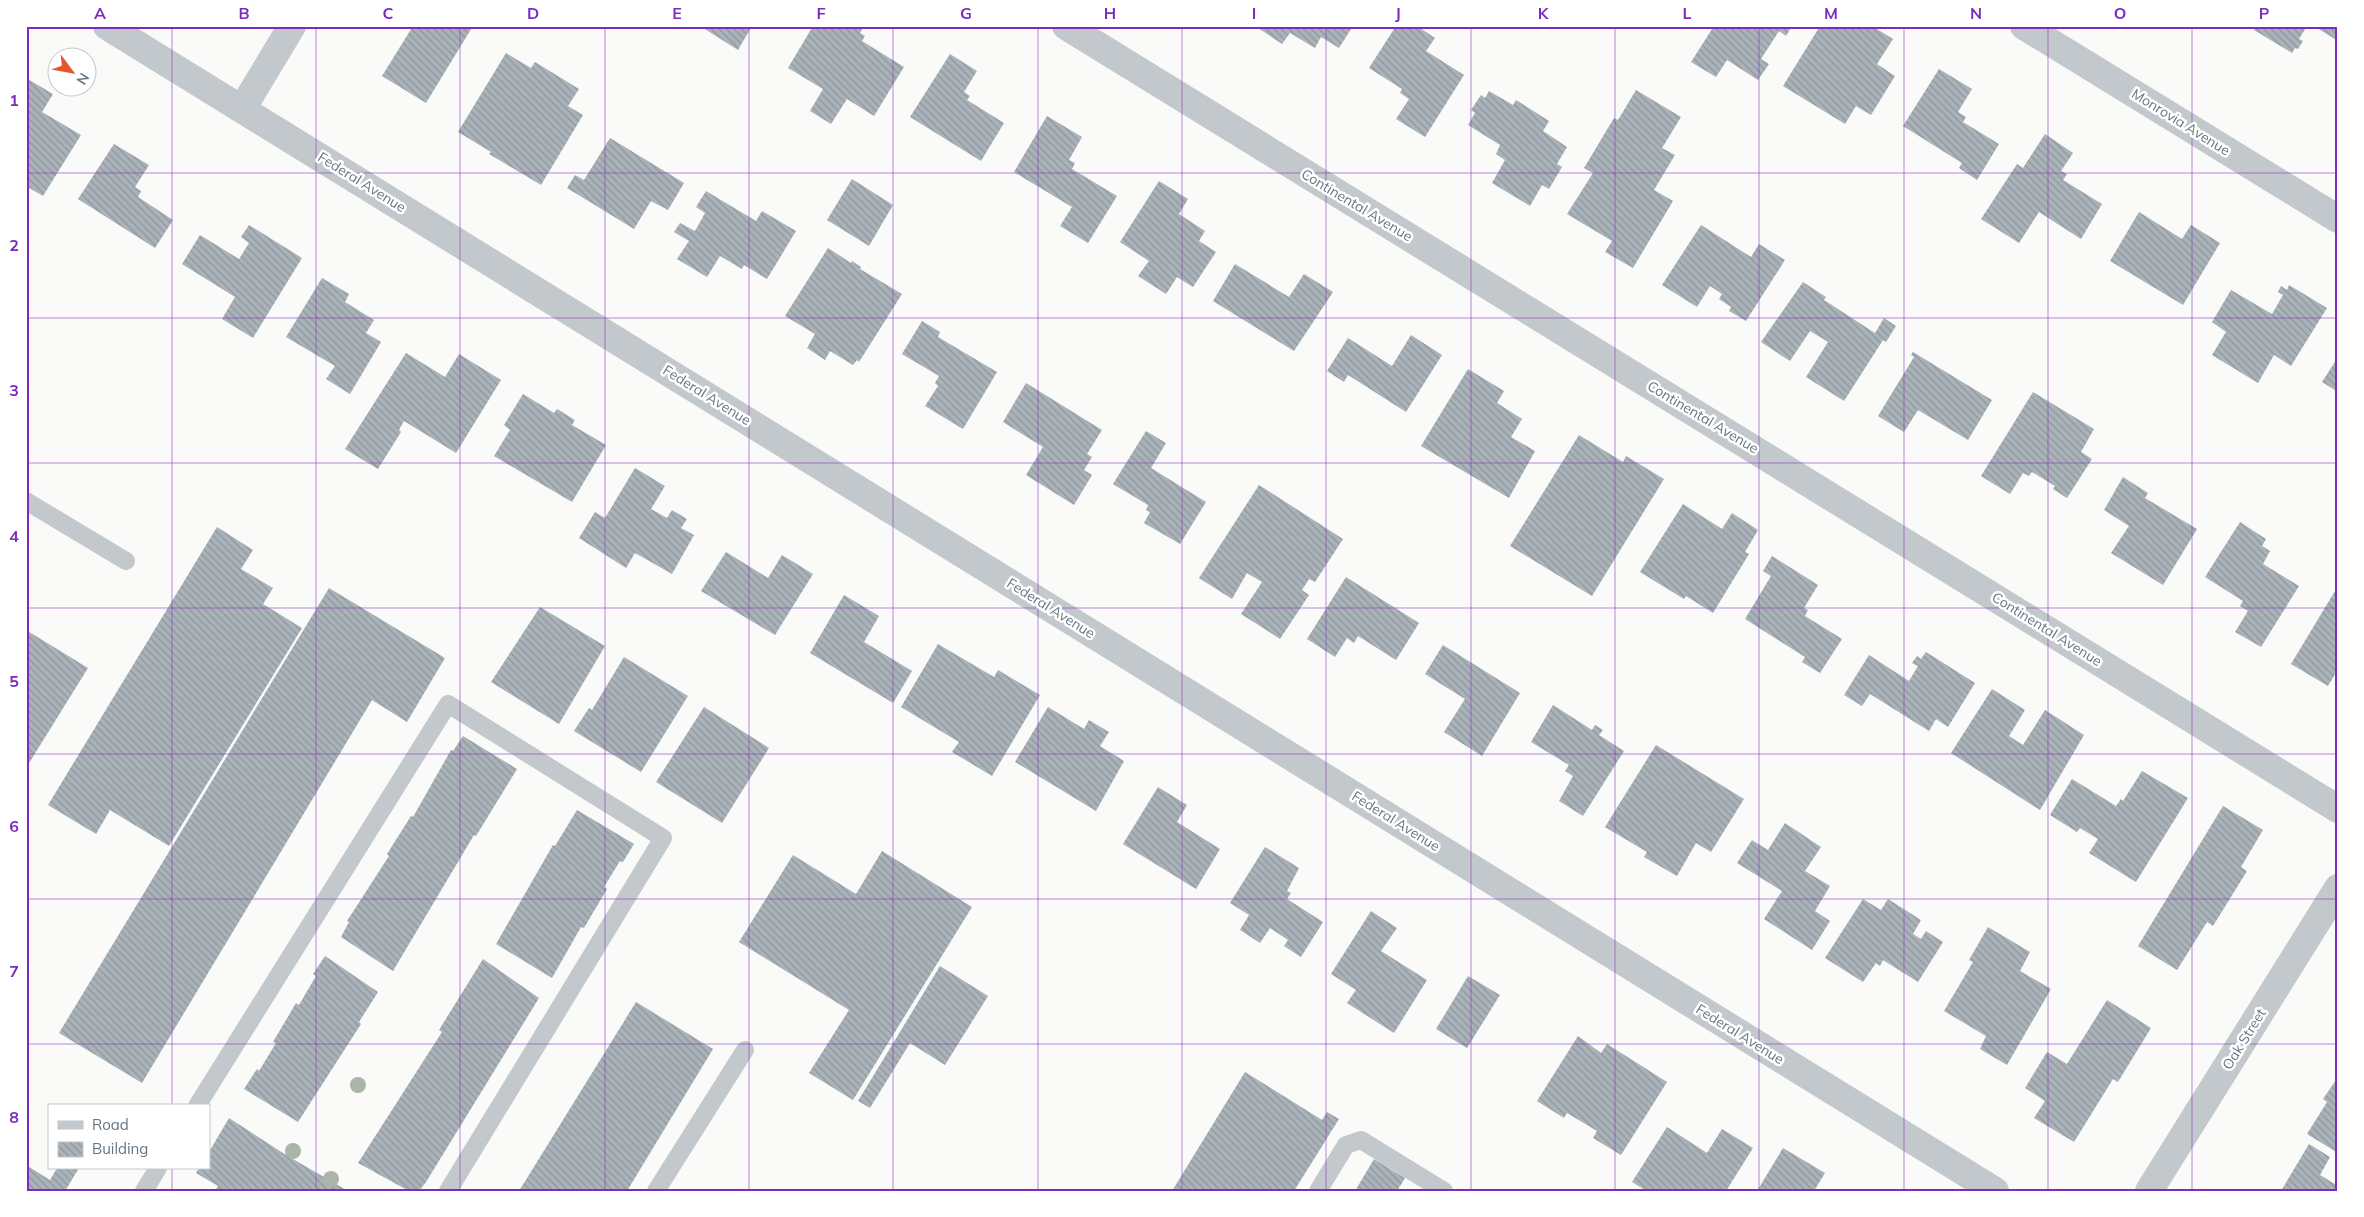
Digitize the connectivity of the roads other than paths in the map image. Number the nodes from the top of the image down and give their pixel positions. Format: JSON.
{"nodes":[{"id":1,"x":107,"y":26,"type":"edge"},
{"id":2,"x":292,"y":26,"type":"edge"},
{"id":3,"x":1066,"y":26,"type":"edge"},
{"id":4,"x":2024,"y":26,"type":"edge"},
{"id":5,"x":242,"y":109,"type":"junction"},
{"id":6,"x":2338,"y":219,"type":"edge"},
{"id":7,"x":26,"y":502,"type":"edge"},
{"id":8,"x":126,"y":561,"type":"dead end"},
{"id":9,"x":2338,"y":809,"type":"edge"},
{"id":10,"x":2338,"y":888,"type":"edge"},
{"id":11,"x":744,"y":1050,"type":"dead end"},
{"id":12,"x":198,"y":1104,"type":"edge"},
{"id":13,"x":157,"y":1170,"type":"edge"},
{"id":14,"x":144,"y":1191,"type":"edge"},
{"id":15,"x":448,"y":1191,"type":"edge"},
{"id":16,"x":656,"y":1191,"type":"edge"},
{"id":17,"x":1318,"y":1191,"type":"edge"},
{"id":18,"x":1444,"y":1191,"type":"edge"},
{"id":19,"x":1995,"y":1191,"type":"edge"},
{"id":20,"x":2149,"y":1191,"type":"edge"}],
"edges":[{"from":1,"to":5,"type":"street","name":"Federal Avenue"},
{"from":2,"to":5,"type":"street"},
{"from":3,"to":9,"type":"street","name":"Continental Avenue"},
{"from":4,"to":6,"type":"street","name":"Monrovia Avenue"},
{"from":5,"to":19,"type":"street","name":"Federal Avenue"},
{"from":7,"to":8,"type":"lane"},
{"from":10,"to":20,"type":"street","name":"Oak Street"},
{"from":11,"to":16,"type":"lane"},
{"from":12,"to":15,"type":"lane"},
{"from":13,"to":14,"type":"lane"},
{"from":17,"to":18,"type":"lane"}]}
